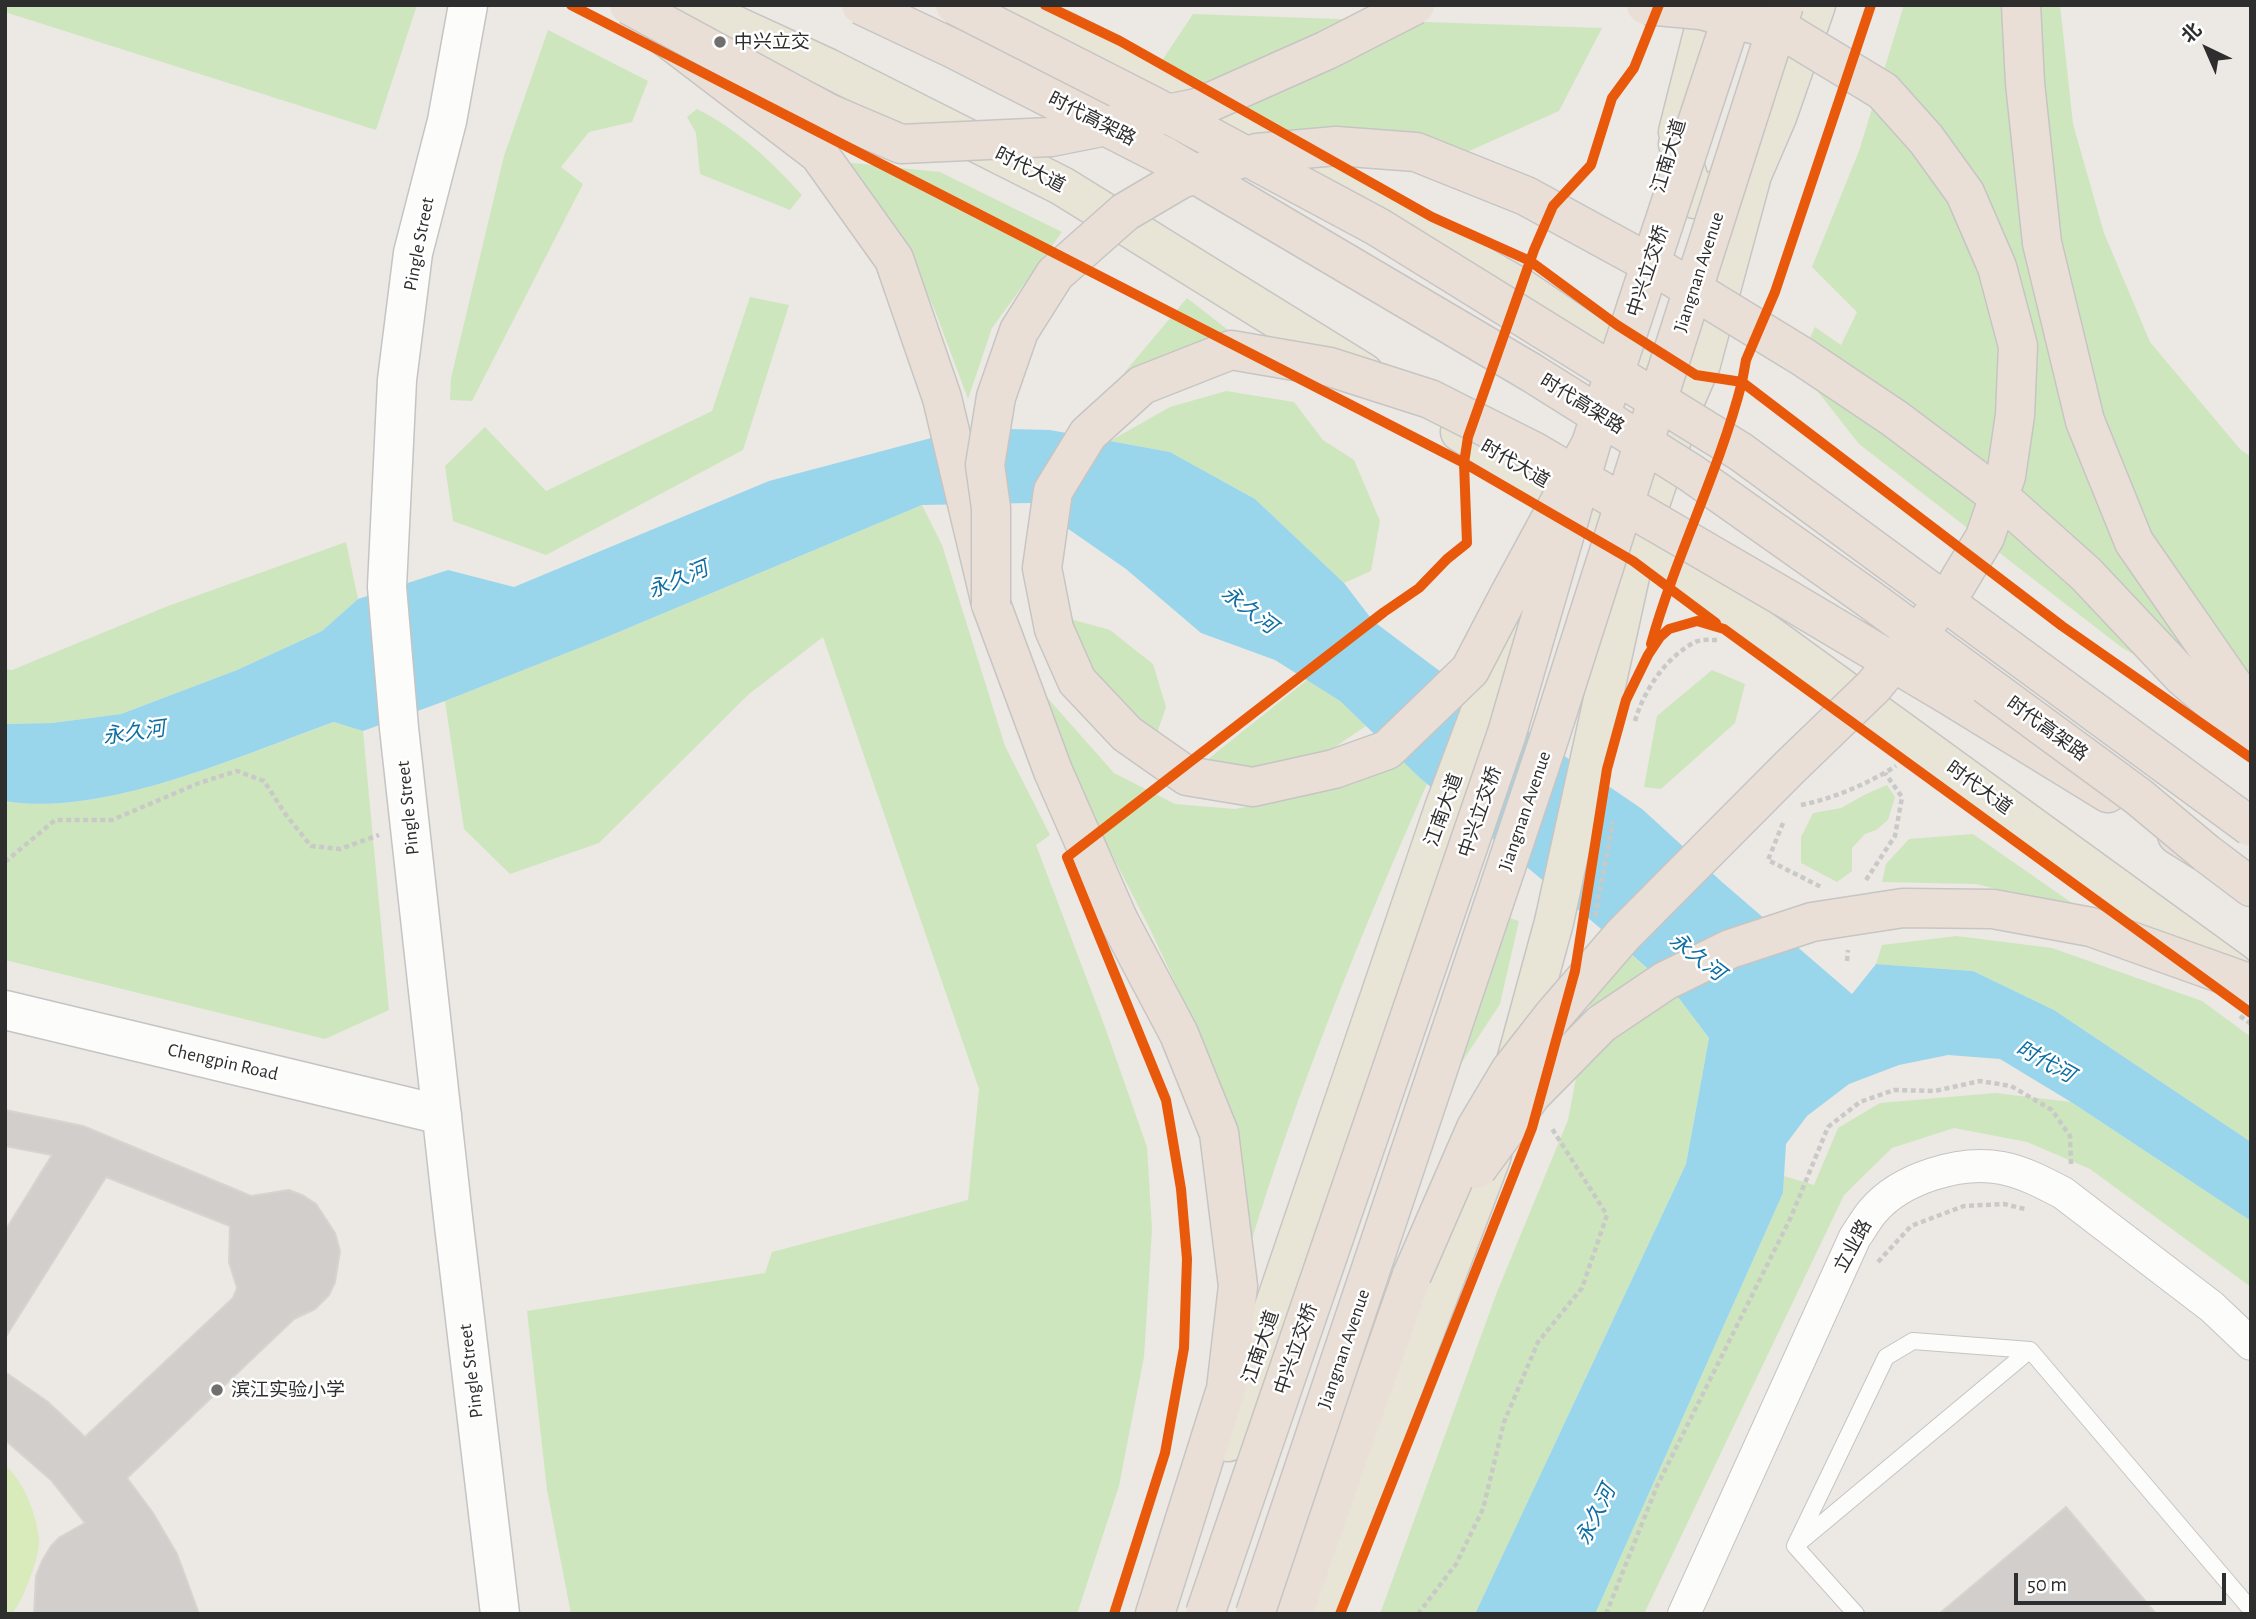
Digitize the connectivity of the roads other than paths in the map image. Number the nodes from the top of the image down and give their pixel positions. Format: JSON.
{"nodes":[{"id":1,"x":468,"y":5,"type":"edge"},
{"id":2,"x":626,"y":5,"type":"edge"},
{"id":3,"x":691,"y":5,"type":"edge"},
{"id":4,"x":860,"y":5,"type":"edge"},
{"id":5,"x":955,"y":5,"type":"edge"},
{"id":6,"x":1010,"y":5,"type":"edge"},
{"id":7,"x":1415,"y":5,"type":"edge"},
{"id":8,"x":1646,"y":5,"type":"edge"},
{"id":9,"x":1710,"y":5,"type":"edge"},
{"id":10,"x":1736,"y":5,"type":"edge"},
{"id":11,"x":1784,"y":5,"type":"edge"},
{"id":12,"x":1816,"y":5,"type":"edge"},
{"id":13,"x":2021,"y":5,"type":"edge"},
{"id":14,"x":1676,"y":139,"type":"junction"},
{"id":15,"x":1752,"y":175,"type":"junction"},
{"id":16,"x":1608,"y":346,"type":"junction"},
{"id":17,"x":1685,"y":401,"type":"junction"},
{"id":18,"x":1591,"y":444,"type":"junction"},
{"id":19,"x":1569,"y":496,"type":"junction"},
{"id":20,"x":1638,"y":540,"type":"junction"},
{"id":21,"x":991,"y":604,"type":"junction"},
{"id":22,"x":2251,"y":711,"type":"edge"},
{"id":23,"x":2251,"y":735,"type":"edge"},
{"id":24,"x":2251,"y":806,"type":"edge"},
{"id":25,"x":2251,"y":827,"type":"edge"},
{"id":26,"x":2206,"y":853,"type":"junction"},
{"id":27,"x":2251,"y":887,"type":"edge"},
{"id":28,"x":2246,"y":1000,"type":"edge"},
{"id":29,"x":5,"y":1010,"type":"edge"},
{"id":30,"x":442,"y":1115,"type":"junction"},
{"id":31,"x":1412,"y":1275,"type":"junction"},
{"id":32,"x":2251,"y":1344,"type":"edge"},
{"id":33,"x":2030,"y":1350,"type":"junction"},
{"id":34,"x":1795,"y":1546,"type":"junction"},
{"id":35,"x":2251,"y":1606,"type":"edge"},
{"id":36,"x":500,"y":1614,"type":"edge"},
{"id":37,"x":1155,"y":1614,"type":"edge"},
{"id":38,"x":1170,"y":1614,"type":"edge"},
{"id":39,"x":1205,"y":1614,"type":"edge"},
{"id":40,"x":1255,"y":1614,"type":"edge"},
{"id":41,"x":1293,"y":1614,"type":"edge"},
{"id":42,"x":1317,"y":1614,"type":"edge"},
{"id":43,"x":1684,"y":1614,"type":"edge"},
{"id":44,"x":1856,"y":1614,"type":"edge"}],
"edges":[{"from":1,"to":30,"type":"street","name":"Pingle Street"},
{"from":2,"to":7,"type":"highway","bridge":true},
{"from":2,"to":21,"type":"highway","bridge":true},
{"from":3,"to":19,"type":"main road","name":"时代大道"},
{"from":4,"to":26,"type":"highway","name":"时代高架路","bridge":true},
{"from":5,"to":25,"type":"highway","name":"时代高架路","bridge":true},
{"from":6,"to":16,"type":"main road"},
{"from":8,"to":31,"type":"highway","bridge":true},
{"from":9,"to":14,"type":"main road","name":"江南大道"},
{"from":10,"to":18,"type":"highway","name":"中兴立交桥","bridge":true},
{"from":11,"to":40,"type":"highway","name":"Jiangnan Avenue","bridge":true},
{"from":12,"to":15,"type":"main road","name":"Jiangnan Avenue"},
{"from":13,"to":22,"type":"highway","bridge":true},
{"from":14,"to":15,"type":"main road"},
{"from":14,"to":16,"type":"main road","name":"江南大道"},
{"from":15,"to":17,"type":"main road","name":"Jiangnan Avenue"},
{"from":16,"to":17,"type":"main road"},
{"from":16,"to":19,"type":"main road","name":"江南大道"},
{"from":17,"to":20,"type":"main road","name":"Jiangnan Avenue"},
{"from":17,"to":24,"type":"main road"},
{"from":18,"to":26,"type":"highway","bridge":true},
{"from":18,"to":39,"type":"highway","name":"中兴立交桥","bridge":true},
{"from":19,"to":20,"type":"main road","name":"时代大道"},
{"from":19,"to":38,"type":"main road","name":"江南大道"},
{"from":20,"to":28,"type":"main road","name":"时代大道"},
{"from":20,"to":42,"type":"main road","name":"Jiangnan Avenue"},
{"from":21,"to":23,"type":"highway","bridge":true},
{"from":21,"to":37,"type":"highway"},
{"from":26,"to":27,"type":"highway","name":"时代高架路"},
{"from":28,"to":31,"type":"highway","bridge":true},
{"from":29,"to":30,"type":"street","name":"Chengpin Road"},
{"from":30,"to":36,"type":"street","name":"Pingle Street"},
{"from":31,"to":41,"type":"highway"},
{"from":32,"to":43,"type":"street","name":"立业路"},
{"from":33,"to":34,"type":"lane"},
{"from":33,"to":34,"type":"lane"},
{"from":33,"to":35,"type":"lane"},
{"from":34,"to":44,"type":"lane"}]}
